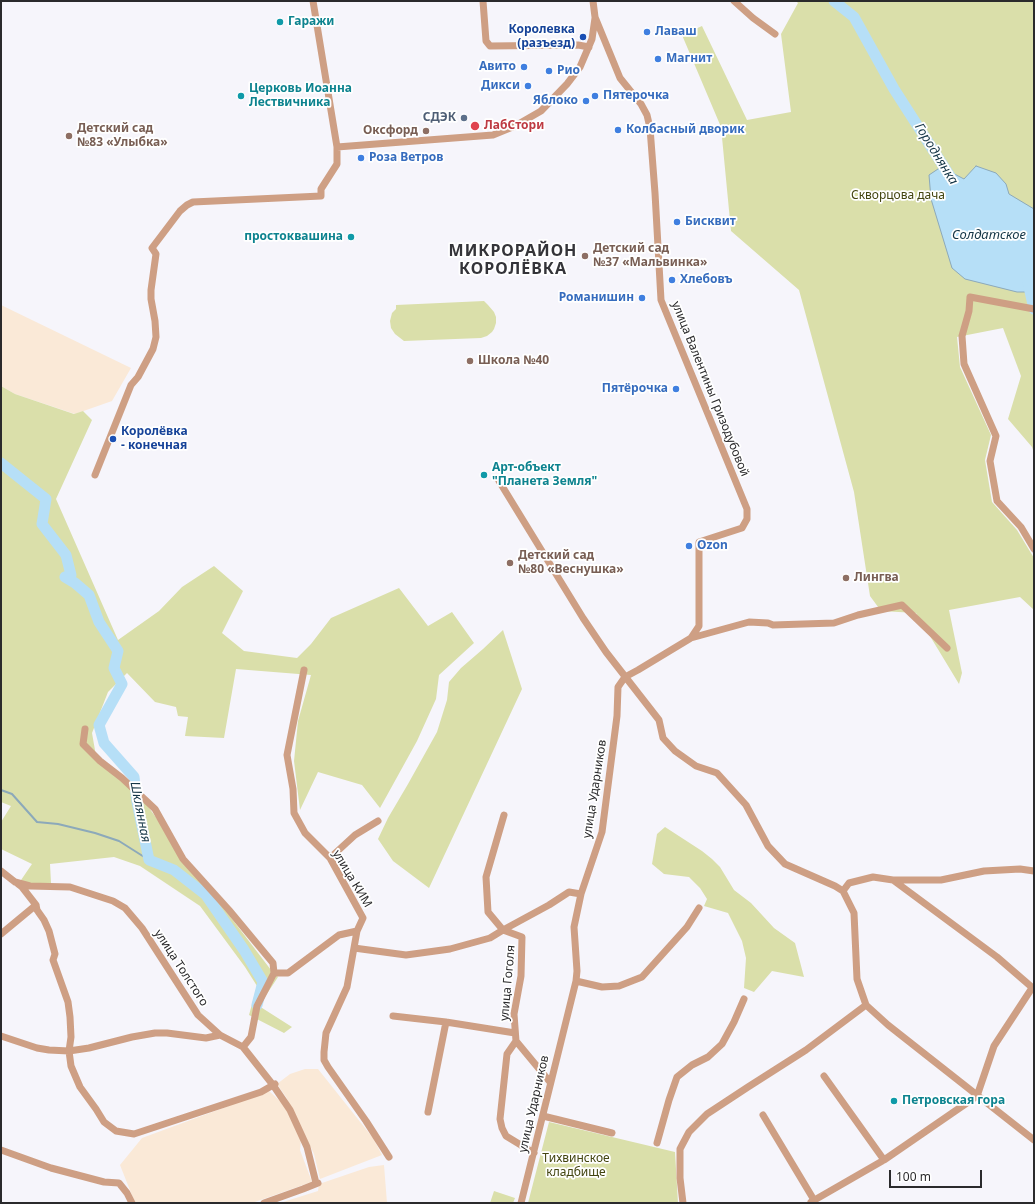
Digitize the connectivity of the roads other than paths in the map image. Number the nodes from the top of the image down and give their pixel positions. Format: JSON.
{"nodes":[{"id":1,"x":313,"y":1,"type":"edge"},
{"id":2,"x":483,"y":1,"type":"edge"},
{"id":3,"x":593,"y":1,"type":"edge"},
{"id":4,"x":734,"y":1,"type":"edge"},
{"id":5,"x":595,"y":17,"type":"junction"},
{"id":6,"x":775,"y":34,"type":"dead end"},
{"id":7,"x":588,"y":47,"type":"junction"},
{"id":8,"x":338,"y":147,"type":"junction"},
{"id":9,"x":1034,"y":309,"type":"edge"},
{"id":10,"x":95,"y":475,"type":"dead end"},
{"id":11,"x":499,"y":481,"type":"dead end"},
{"id":12,"x":1034,"y":549,"type":"edge"},
{"id":13,"x":691,"y":638,"type":"junction"},
{"id":14,"x":947,"y":648,"type":"dead end"},
{"id":15,"x":304,"y":670,"type":"dead end"},
{"id":16,"x":625,"y":677,"type":"junction"},
{"id":17,"x":85,"y":729,"type":"dead end"},
{"id":18,"x":504,"y":815,"type":"dead end"},
{"id":19,"x":378,"y":821,"type":"dead end"},
{"id":20,"x":330,"y":858,"type":"junction"},
{"id":21,"x":1,"y":871,"type":"edge"},
{"id":22,"x":1034,"y":871,"type":"edge"},
{"id":23,"x":893,"y":880,"type":"junction"},
{"id":24,"x":15,"y":882,"type":"junction"},
{"id":25,"x":843,"y":891,"type":"junction"},
{"id":26,"x":581,"y":894,"type":"junction"},
{"id":27,"x":36,"y":905,"type":"junction"},
{"id":28,"x":700,"y":908,"type":"dead end"},
{"id":29,"x":502,"y":930,"type":"junction"},
{"id":30,"x":357,"y":931,"type":"junction"},
{"id":31,"x":1,"y":934,"type":"edge"},
{"id":32,"x":354,"y":948,"type":"junction"},
{"id":33,"x":274,"y":973,"type":"junction"},
{"id":34,"x":576,"y":980,"type":"junction"},
{"id":35,"x":1033,"y":989,"type":"edge"},
{"id":36,"x":744,"y":999,"type":"dead end"},
{"id":37,"x":866,"y":1005,"type":"junction"},
{"id":38,"x":393,"y":1016,"type":"dead end"},
{"id":39,"x":446,"y":1022,"type":"junction"},
{"id":40,"x":515,"y":1033,"type":"junction"},
{"id":41,"x":220,"y":1035,"type":"junction"},
{"id":42,"x":1,"y":1036,"type":"edge"},
{"id":43,"x":516,"y":1041,"type":"junction"},
{"id":44,"x":243,"y":1047,"type":"junction"},
{"id":45,"x":69,"y":1051,"type":"junction"},
{"id":46,"x":824,"y":1076,"type":"dead end"},
{"id":47,"x":550,"y":1082,"type":"junction"},
{"id":48,"x":274,"y":1084,"type":"junction"},
{"id":49,"x":977,"y":1096,"type":"junction"},
{"id":50,"x":428,"y":1112,"type":"dead end"},
{"id":51,"x":763,"y":1115,"type":"dead end"},
{"id":52,"x":543,"y":1116,"type":"junction"},
{"id":53,"x":612,"y":1132,"type":"dead end"},
{"id":54,"x":1034,"y":1140,"type":"edge"},
{"id":55,"x":657,"y":1143,"type":"dead end"},
{"id":56,"x":1,"y":1151,"type":"edge"},
{"id":57,"x":534,"y":1153,"type":"junction"},
{"id":58,"x":389,"y":1157,"type":"dead end"},
{"id":59,"x":884,"y":1160,"type":"junction"},
{"id":60,"x":132,"y":1203,"type":"edge"},
{"id":61,"x":264,"y":1203,"type":"edge"},
{"id":62,"x":521,"y":1203,"type":"edge"},
{"id":63,"x":683,"y":1203,"type":"edge"}],
"edges":[{"from":1,"to":8,"type":"street"},
{"from":2,"to":7,"type":"street"},
{"from":3,"to":5,"type":"street","name":"улица Валентины Гризодубовой"},
{"from":4,"to":6,"type":"street"},
{"from":5,"to":7,"type":"street"},
{"from":5,"to":13,"type":"street","name":"улица Валентины Гризодубовой"},
{"from":7,"to":8,"type":"street"},
{"from":8,"to":10,"type":"street"},
{"from":9,"to":12,"type":"street"},
{"from":11,"to":16,"type":"street"},
{"from":13,"to":14,"type":"street"},
{"from":13,"to":16,"type":"street"},
{"from":15,"to":20,"type":"street","name":"улица КИМ"},
{"from":16,"to":25,"type":"street"},
{"from":16,"to":26,"type":"street","name":"улица Ударников"},
{"from":17,"to":33,"type":"street"},
{"from":18,"to":29,"type":"street"},
{"from":19,"to":20,"type":"street"},
{"from":20,"to":30,"type":"street","name":"улица КИМ"},
{"from":21,"to":24,"type":"street","name":"улица Толстого"},
{"from":22,"to":23,"type":"street"},
{"from":23,"to":25,"type":"street"},
{"from":23,"to":35,"type":"street"},
{"from":24,"to":27,"type":"street"},
{"from":24,"to":41,"type":"street","name":"улица Толстого"},
{"from":25,"to":37,"type":"street"},
{"from":26,"to":29,"type":"street"},
{"from":26,"to":34,"type":"street","name":"улица Ударников"},
{"from":27,"to":31,"type":"street"},
{"from":27,"to":45,"type":"street"},
{"from":28,"to":34,"type":"street"},
{"from":29,"to":32,"type":"street"},
{"from":29,"to":40,"type":"street","name":"улица Гоголя"},
{"from":30,"to":32,"type":"street","name":"улица КИМ"},
{"from":30,"to":33,"type":"street"},
{"from":32,"to":58,"type":"street","name":"улица КИМ"},
{"from":33,"to":44,"type":"street"},
{"from":34,"to":47,"type":"street","name":"улица Ударников"},
{"from":35,"to":49,"type":"street"},
{"from":36,"to":55,"type":"street"},
{"from":37,"to":49,"type":"street"},
{"from":37,"to":63,"type":"street"},
{"from":38,"to":39,"type":"street"},
{"from":39,"to":40,"type":"street"},
{"from":39,"to":50,"type":"street"},
{"from":40,"to":43,"type":"street","name":"улица Гоголя"},
{"from":41,"to":44,"type":"street","name":"улица Толстого"},
{"from":41,"to":45,"type":"street"},
{"from":42,"to":45,"type":"street"},
{"from":43,"to":47,"type":"street"},
{"from":43,"to":57,"type":"street"},
{"from":44,"to":48,"type":"street","name":"улица Толстого"},
{"from":45,"to":48,"type":"street"},
{"from":46,"to":59,"type":"street"},
{"from":47,"to":52,"type":"street","name":"улица Ударников"},
{"from":48,"to":61,"type":"street","name":"улица Толстого"},
{"from":49,"to":54,"type":"street"},
{"from":49,"to":59,"type":"street"},
{"from":51,"to":59,"type":"street"},
{"from":52,"to":53,"type":"street"},
{"from":52,"to":57,"type":"street","name":"улица Ударников"},
{"from":56,"to":60,"type":"street"},
{"from":57,"to":62,"type":"street","name":"улица Ударников"}]}
